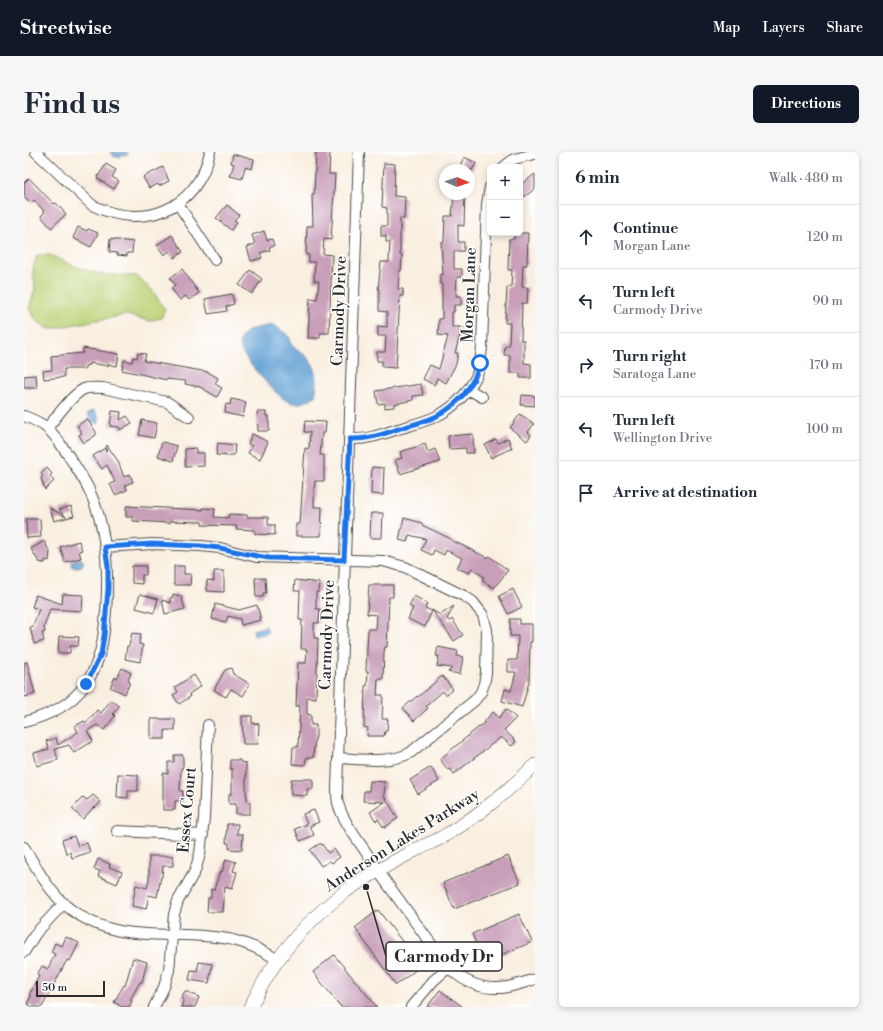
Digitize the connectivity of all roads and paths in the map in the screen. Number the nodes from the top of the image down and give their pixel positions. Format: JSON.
{"nodes":[{"id":1,"x":36,"y":152,"type":"edge"},
{"id":2,"x":210,"y":152,"type":"edge"},
{"id":3,"x":359,"y":152,"type":"edge"},
{"id":4,"x":535,"y":154,"type":"edge"},
{"id":5,"x":512,"y":155,"type":"edge"},
{"id":6,"x":506,"y":164,"type":"edge"},
{"id":7,"x":488,"y":200,"type":"edge"},
{"id":8,"x":178,"y":204,"type":"junction"},
{"id":9,"x":215,"y":260,"type":"dead end"},
{"id":10,"x":468,"y":389,"type":"junction"},
{"id":11,"x":482,"y":397,"type":"dead end"},
{"id":12,"x":24,"y":416,"type":"edge"},
{"id":13,"x":189,"y":417,"type":"dead end"},
{"id":14,"x":47,"y":428,"type":"junction"},
{"id":15,"x":350,"y":439,"type":"junction"},
{"id":16,"x":105,"y":547,"type":"junction"},
{"id":17,"x":344,"y":560,"type":"junction"},
{"id":18,"x":24,"y":722,"type":"edge"},
{"id":19,"x":208,"y":725,"type":"dead end"},
{"id":20,"x":338,"y":758,"type":"junction"},
{"id":21,"x":535,"y":765,"type":"edge"},
{"id":22,"x":117,"y":831,"type":"dead end"},
{"id":23,"x":203,"y":835,"type":"junction"},
{"id":24,"x":24,"y":847,"type":"edge"},
{"id":25,"x":378,"y":871,"type":"junction"},
{"id":26,"x":64,"y":903,"type":"junction"},
{"id":27,"x":172,"y":935,"type":"junction"},
{"id":28,"x":24,"y":952,"type":"edge"},
{"id":29,"x":278,"y":960,"type":"junction"},
{"id":30,"x":449,"y":967,"type":"junction"},
{"id":31,"x":535,"y":980,"type":"edge"},
{"id":32,"x":154,"y":1007,"type":"edge"},
{"id":33,"x":250,"y":1007,"type":"edge"},
{"id":34,"x":411,"y":1007,"type":"edge"}],
"edges":[{"from":1,"to":8,"type":"street"},
{"from":2,"to":8,"type":"street"},
{"from":3,"to":15,"type":"street","name":"Carmody Drive"},
{"from":4,"to":5,"type":"street"},
{"from":5,"to":6,"type":"street"},
{"from":7,"to":10,"type":"street","name":"Morgan Lane"},
{"from":8,"to":9,"type":"street"},
{"from":10,"to":11,"type":"street"},
{"from":10,"to":15,"type":"street","name":"Morgan Lane"},
{"from":12,"to":14,"type":"street"},
{"from":13,"to":14,"type":"street"},
{"from":14,"to":16,"type":"street"},
{"from":15,"to":17,"type":"street","name":"Carmody Drive"},
{"from":16,"to":17,"type":"street"},
{"from":16,"to":18,"type":"street"},
{"from":17,"to":20,"type":"street","name":"Carmody Drive"},
{"from":17,"to":20,"type":"street"},
{"from":19,"to":23,"type":"street","name":"Essex Court"},
{"from":20,"to":25,"type":"street","name":"Carmody Drive"},
{"from":21,"to":25,"type":"street","name":"Anderson Lakes Parkway"},
{"from":22,"to":23,"type":"street"},
{"from":23,"to":27,"type":"street","name":"Essex Court"},
{"from":24,"to":26,"type":"street"},
{"from":25,"to":29,"type":"street","name":"Anderson Lakes Parkway"},
{"from":25,"to":30,"type":"street","name":"Carmody Drive"},
{"from":26,"to":27,"type":"street"},
{"from":26,"to":28,"type":"street"},
{"from":27,"to":29,"type":"street"},
{"from":27,"to":32,"type":"street","name":"Essex Court"},
{"from":29,"to":33,"type":"street","name":"Anderson Lakes Parkway"},
{"from":30,"to":31,"type":"street","name":"Carmody Drive"},
{"from":30,"to":34,"type":"street"}]}
